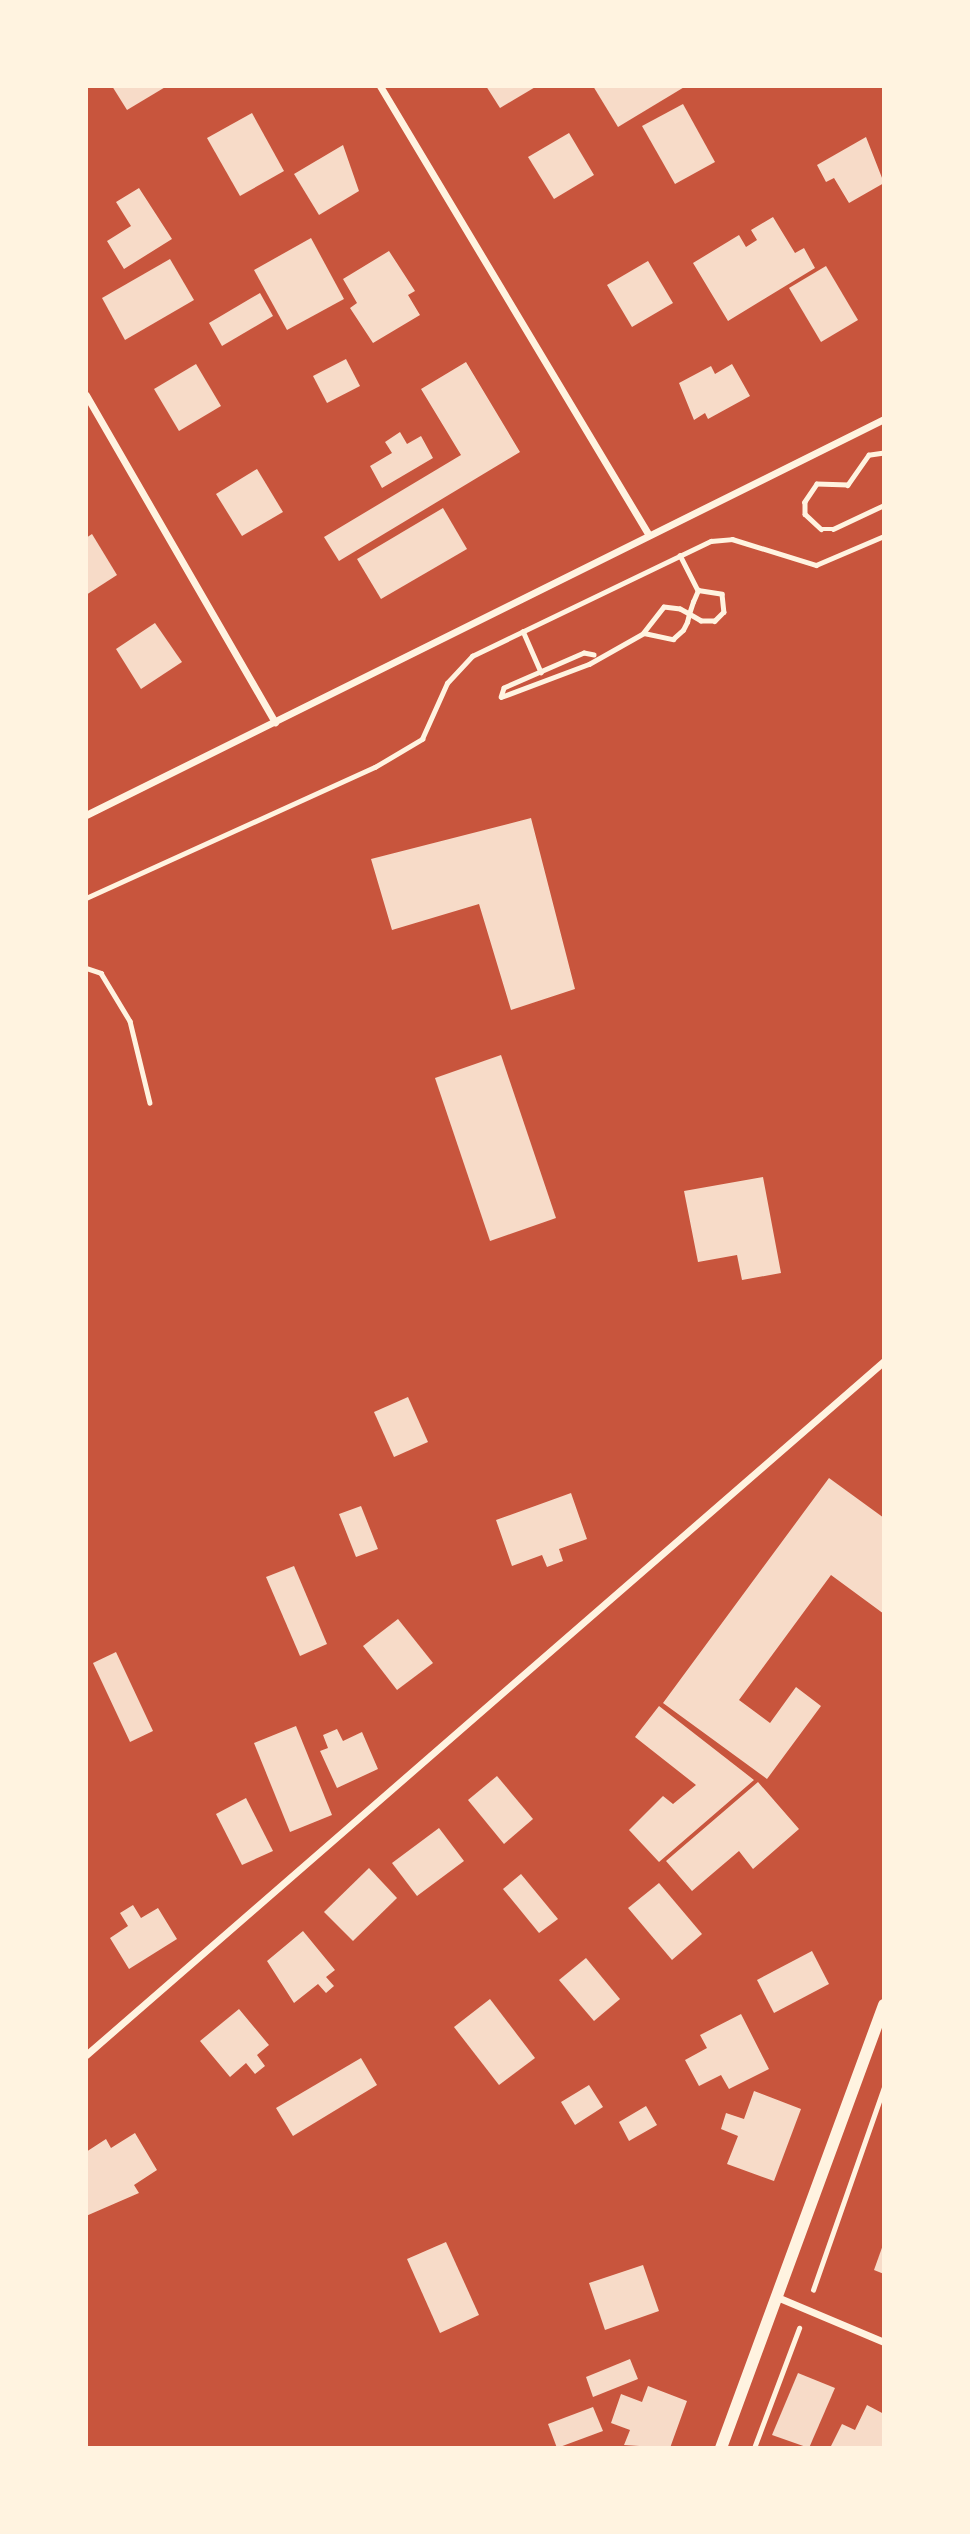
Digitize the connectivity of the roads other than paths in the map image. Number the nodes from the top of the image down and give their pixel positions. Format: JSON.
{"nodes":[{"id":1,"x":380,"y":86,"type":"edge"},
{"id":2,"x":86,"y":395,"type":"edge"},
{"id":3,"x":884,"y":419,"type":"edge"},
{"id":4,"x":648,"y":531,"type":"junction"},
{"id":5,"x":275,"y":722,"type":"junction"},
{"id":6,"x":86,"y":815,"type":"edge"},
{"id":7,"x":884,"y":1361,"type":"edge"},
{"id":8,"x":884,"y":2005,"type":"edge"},
{"id":9,"x":86,"y":2055,"type":"edge"},
{"id":10,"x":777,"y":2297,"type":"junction"},
{"id":11,"x":884,"y":2342,"type":"edge"},
{"id":12,"x":721,"y":2448,"type":"edge"}],
"edges":[{"from":1,"to":4,"type":"street"},
{"from":2,"to":5,"type":"street"},
{"from":3,"to":4,"type":"street"},
{"from":4,"to":5,"type":"street"},
{"from":5,"to":6,"type":"street"},
{"from":7,"to":9,"type":"street"},
{"from":8,"to":10,"type":"street"},
{"from":10,"to":11,"type":"street"},
{"from":10,"to":12,"type":"street"}]}
